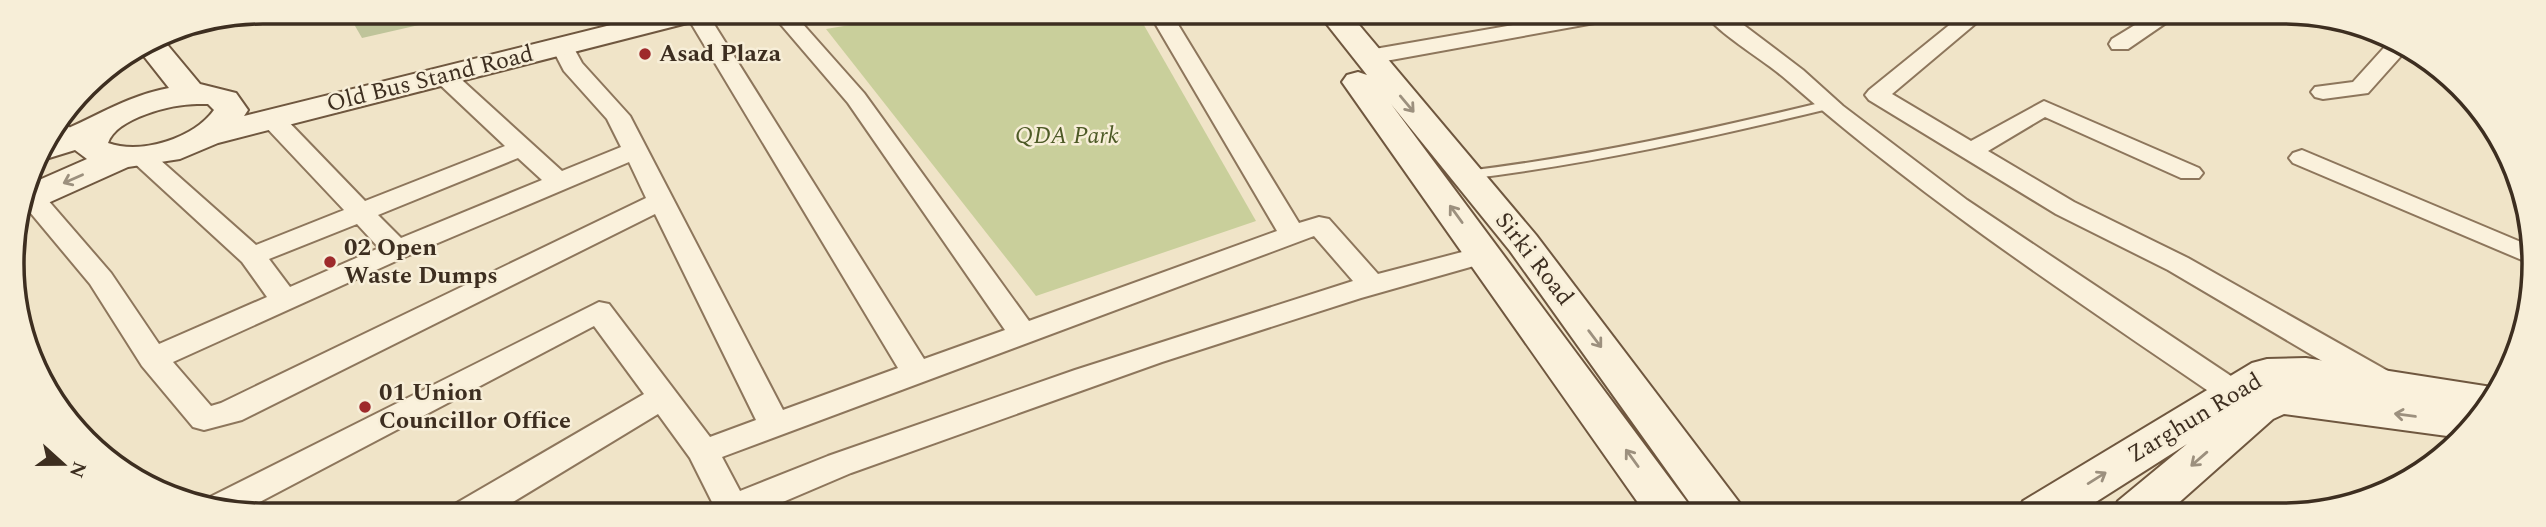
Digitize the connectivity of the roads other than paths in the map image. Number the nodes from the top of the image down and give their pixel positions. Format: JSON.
{"nodes":[{"id":1,"x":1316,"y":24,"type":"edge"},
{"id":2,"x":1342,"y":24,"type":"edge"},
{"id":3,"x":1553,"y":24,"type":"edge"},
{"id":4,"x":1729,"y":24,"type":"edge"},
{"id":5,"x":1964,"y":24,"type":"edge"},
{"id":6,"x":2152,"y":24,"type":"edge"},
{"id":7,"x":601,"y":25,"type":"edge"},
{"id":8,"x":647,"y":25,"type":"edge"},
{"id":9,"x":701,"y":25,"type":"edge"},
{"id":10,"x":792,"y":25,"type":"edge"},
{"id":11,"x":1167,"y":25,"type":"edge"},
{"id":12,"x":2120,"y":44,"type":"dead end"},
{"id":13,"x":562,"y":46,"type":"junction"},
{"id":14,"x":156,"y":51,"type":"edge"},
{"id":15,"x":2392,"y":52,"type":"edge"},
{"id":16,"x":1369,"y":57,"type":"junction"},
{"id":17,"x":444,"y":76,"type":"junction"},
{"id":18,"x":2323,"y":93,"type":"dead end"},
{"id":19,"x":191,"y":94,"type":"junction"},
{"id":20,"x":1878,"y":95,"type":"junction"},
{"id":21,"x":1828,"y":105,"type":"junction"},
{"id":22,"x":272,"y":119,"type":"junction"},
{"id":23,"x":217,"y":127,"type":"junction"},
{"id":24,"x":76,"y":131,"type":"edge"},
{"id":25,"x":59,"y":140,"type":"edge"},
{"id":26,"x":521,"y":148,"type":"junction"},
{"id":27,"x":635,"y":150,"type":"junction"},
{"id":28,"x":1971,"y":151,"type":"junction"},
{"id":29,"x":130,"y":157,"type":"junction"},
{"id":30,"x":2302,"y":158,"type":"dead end"},
{"id":31,"x":2190,"y":173,"type":"dead end"},
{"id":32,"x":1467,"y":175,"type":"junction"},
{"id":33,"x":559,"y":182,"type":"junction"},
{"id":34,"x":35,"y":195,"type":"edge"},
{"id":35,"x":661,"y":201,"type":"junction"},
{"id":36,"x":33,"y":203,"type":"edge"},
{"id":37,"x":360,"y":213,"type":"junction"},
{"id":38,"x":1292,"y":234,"type":"junction"},
{"id":39,"x":397,"y":250,"type":"junction"},
{"id":40,"x":2521,"y":252,"type":"edge"},
{"id":41,"x":1485,"y":254,"type":"junction"},
{"id":42,"x":251,"y":256,"type":"junction"},
{"id":43,"x":1371,"y":284,"type":"junction"},
{"id":44,"x":285,"y":301,"type":"junction"},
{"id":45,"x":1023,"y":334,"type":"junction"},
{"id":46,"x":153,"y":359,"type":"junction"},
{"id":47,"x":916,"y":372,"type":"junction"},
{"id":48,"x":2384,"y":383,"type":"junction"},
{"id":49,"x":663,"y":397,"type":"junction"},
{"id":50,"x":2478,"y":399,"type":"edge"},
{"id":51,"x":2245,"y":401,"type":"junction"},
{"id":52,"x":2460,"y":422,"type":"edge"},
{"id":53,"x":775,"y":425,"type":"junction"},
{"id":54,"x":703,"y":452,"type":"junction"},
{"id":55,"x":233,"y":500,"type":"edge"},
{"id":56,"x":1664,"y":502,"type":"edge"},
{"id":57,"x":1715,"y":502,"type":"edge"},
{"id":58,"x":2061,"y":502,"type":"edge"},
{"id":59,"x":2147,"y":502,"type":"edge"},
{"id":60,"x":484,"y":503,"type":"edge"},
{"id":61,"x":728,"y":503,"type":"edge"},
{"id":62,"x":752,"y":503,"type":"edge"}],
"edges":[{"from":41,"to":1,"type":"main road","name":"Sirki Road","one_way":true},
{"from":2,"to":16,"type":"main road","name":"Sirki Road"},
{"from":3,"to":16,"type":"street"},
{"from":4,"to":21,"type":"street"},
{"from":5,"to":20,"type":"street"},
{"from":6,"to":12,"type":"street"},
{"from":7,"to":23,"type":"main road","name":"Old Bus Stand Road"},
{"from":8,"to":13,"type":"main road","name":"Old Bus Stand Road"},
{"from":9,"to":47,"type":"street"},
{"from":10,"to":45,"type":"street"},
{"from":11,"to":38,"type":"street"},
{"from":13,"to":17,"type":"main road","name":"Old Bus Stand Road"},
{"from":13,"to":27,"type":"street"},
{"from":14,"to":19,"type":"main road"},
{"from":15,"to":18,"type":"street"},
{"from":16,"to":32,"type":"main road","name":"Sirki Road","one_way":true},
{"from":17,"to":22,"type":"main road","name":"Old Bus Stand Road"},
{"from":17,"to":26,"type":"street"},
{"from":19,"to":23,"type":"main road"},
{"from":19,"to":24,"type":"main road"},
{"from":20,"to":21,"type":"street"},
{"from":20,"to":28,"type":"street"},
{"from":21,"to":32,"type":"lane"},
{"from":21,"to":51,"type":"street"},
{"from":22,"to":23,"type":"main road","name":"Old Bus Stand Road"},
{"from":22,"to":37,"type":"street"},
{"from":23,"to":29,"type":"main road"},
{"from":24,"to":25,"type":"main road"},
{"from":24,"to":29,"type":"main road"},
{"from":26,"to":33,"type":"street"},
{"from":26,"to":37,"type":"street"},
{"from":27,"to":33,"type":"street"},
{"from":27,"to":35,"type":"street"},
{"from":28,"to":31,"type":"street"},
{"from":28,"to":48,"type":"street"},
{"from":29,"to":34,"type":"main road","one_way":true},
{"from":29,"to":42,"type":"street"},
{"from":30,"to":40,"type":"street"},
{"from":32,"to":57,"type":"main road","name":"Sirki Road","one_way":true},
{"from":33,"to":39,"type":"street"},
{"from":35,"to":46,"type":"street"},
{"from":35,"to":53,"type":"street"},
{"from":36,"to":46,"type":"street"},
{"from":37,"to":39,"type":"street"},
{"from":37,"to":42,"type":"street"},
{"from":38,"to":43,"type":"street"},
{"from":38,"to":45,"type":"street"},
{"from":39,"to":44,"type":"street"},
{"from":41,"to":43,"type":"street"},
{"from":56,"to":41,"type":"main road","name":"Sirki Road","one_way":true},
{"from":42,"to":44,"type":"street"},
{"from":43,"to":62,"type":"street"},
{"from":44,"to":46,"type":"street"},
{"from":45,"to":47,"type":"street"},
{"from":47,"to":53,"type":"street"},
{"from":48,"to":50,"type":"main road","name":"Zarghun Road"},
{"from":48,"to":51,"type":"main road","name":"Zarghun Road"},
{"from":49,"to":54,"type":"street"},
{"from":49,"to":55,"type":"street"},
{"from":49,"to":60,"type":"street"},
{"from":52,"to":51,"type":"main road","one_way":true},
{"from":58,"to":51,"type":"main road","name":"Zarghun Road","one_way":true},
{"from":51,"to":59,"type":"main road","one_way":true},
{"from":53,"to":54,"type":"street"},
{"from":54,"to":61,"type":"street"}]}
